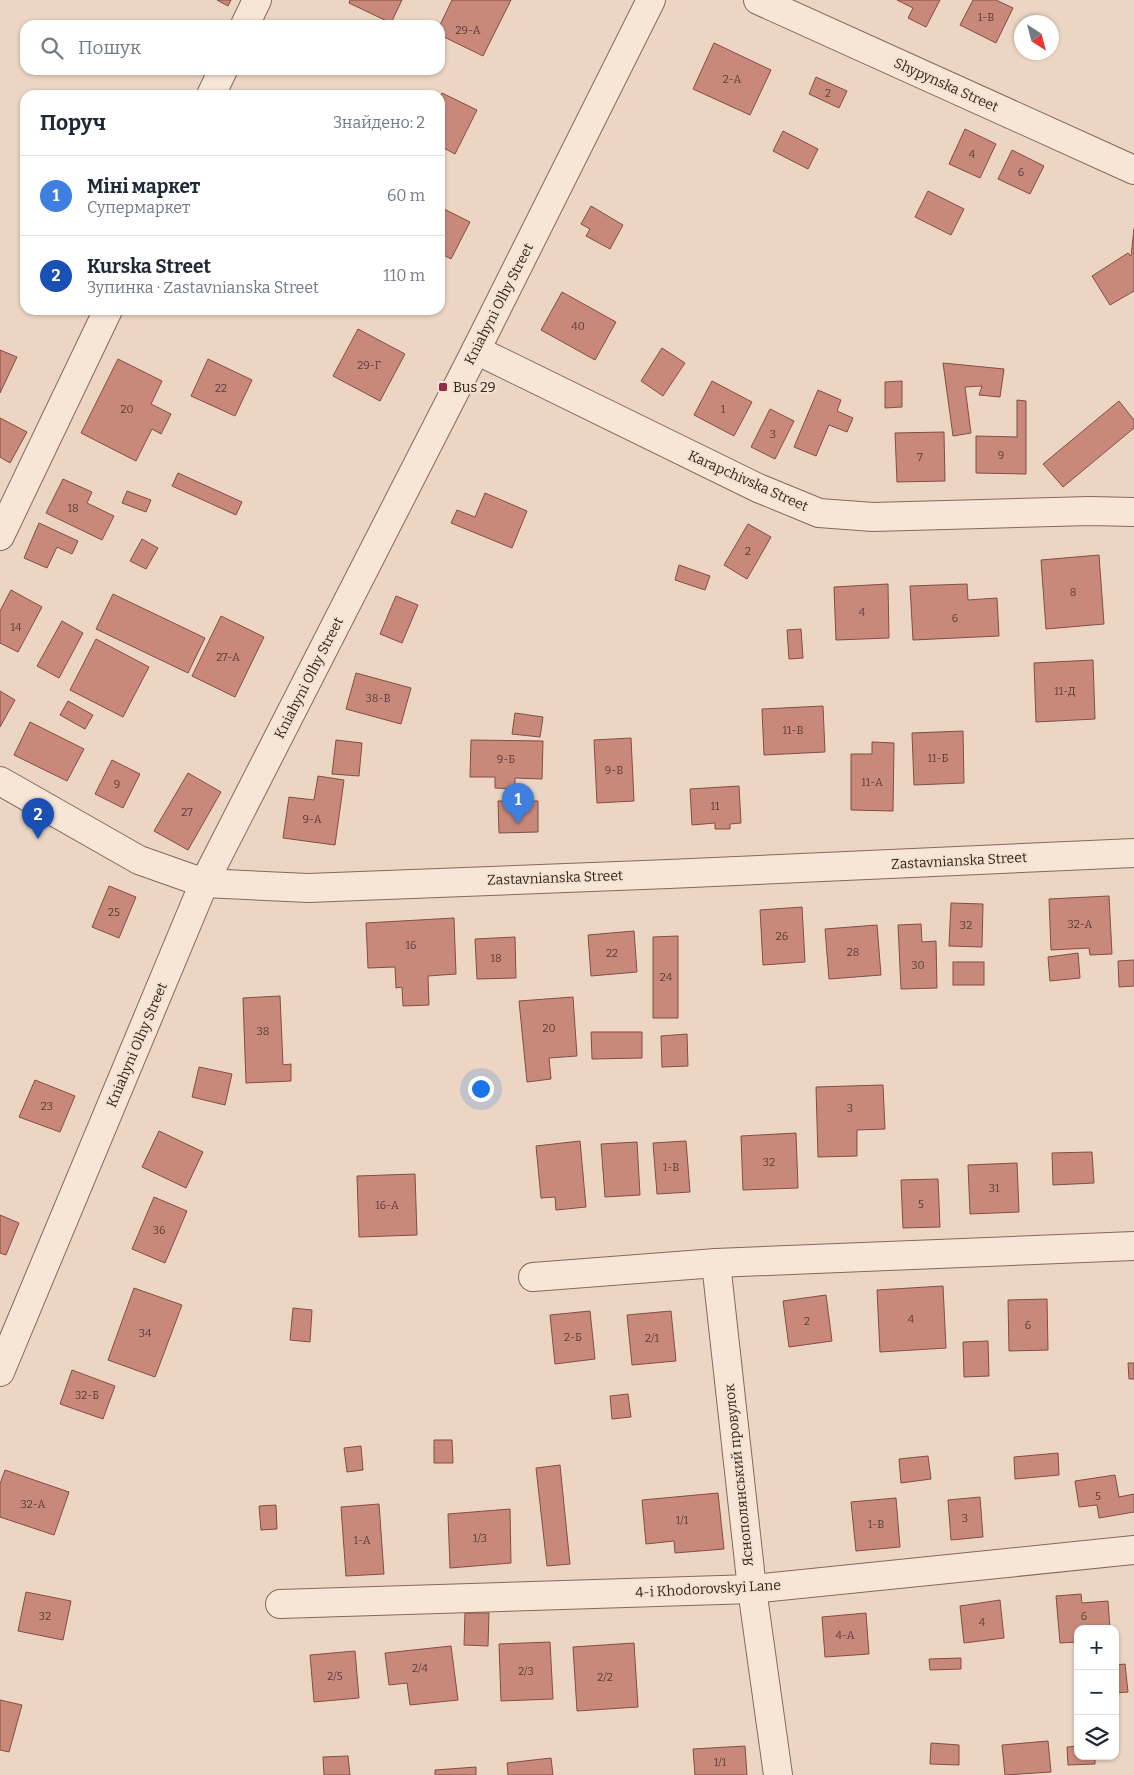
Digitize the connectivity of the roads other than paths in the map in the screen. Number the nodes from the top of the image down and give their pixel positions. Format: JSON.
{"nodes":[{"id":1,"x":257,"y":0,"type":"edge"},
{"id":2,"x":651,"y":0,"type":"edge"},
{"id":3,"x":758,"y":0,"type":"edge"},
{"id":4,"x":247,"y":20,"type":"edge"},
{"id":5,"x":222,"y":75,"type":"edge"},
{"id":6,"x":214,"y":90,"type":"edge"},
{"id":7,"x":1134,"y":170,"type":"edge"},
{"id":8,"x":106,"y":315,"type":"edge"},
{"id":9,"x":476,"y":350,"type":"junction"},
{"id":10,"x":1134,"y":512,"type":"edge"},
{"id":11,"x":0,"y":536,"type":"edge"},
{"id":12,"x":0,"y":781,"type":"edge"},
{"id":13,"x":1134,"y":853,"type":"edge"},
{"id":14,"x":204,"y":883,"type":"junction"},
{"id":15,"x":1134,"y":1246,"type":"edge"},
{"id":16,"x":716,"y":1264,"type":"junction"},
{"id":17,"x":533,"y":1277,"type":"dead end"},
{"id":18,"x":0,"y":1372,"type":"edge"},
{"id":19,"x":1134,"y":1550,"type":"edge"},
{"id":20,"x":752,"y":1589,"type":"junction"},
{"id":21,"x":280,"y":1604,"type":"dead end"},
{"id":22,"x":778,"y":1775,"type":"edge"}],
"edges":[{"from":1,"to":4,"type":"street"},
{"from":2,"to":9,"type":"street","name":"Kniahyni Olhy Street"},
{"from":3,"to":7,"type":"street","name":"Shypynska Street"},
{"from":5,"to":6,"type":"street"},
{"from":8,"to":11,"type":"street"},
{"from":9,"to":10,"type":"street","name":"Karapchivska Street"},
{"from":9,"to":14,"type":"street","name":"Kniahyni Olhy Street"},
{"from":12,"to":14,"type":"street","name":"Zastavnianska Street"},
{"from":13,"to":14,"type":"street","name":"Zastavnianska Street"},
{"from":14,"to":18,"type":"street","name":"Kniahyni Olhy Street"},
{"from":15,"to":16,"type":"street"},
{"from":16,"to":17,"type":"street"},
{"from":16,"to":20,"type":"street","name":"Яснополянський провулок"},
{"from":19,"to":20,"type":"street","name":"4-i Khodorovskyi Lane"},
{"from":20,"to":21,"type":"street","name":"4-i Khodorovskyi Lane"},
{"from":20,"to":22,"type":"street","name":"Яснополянський провулок"}]}
